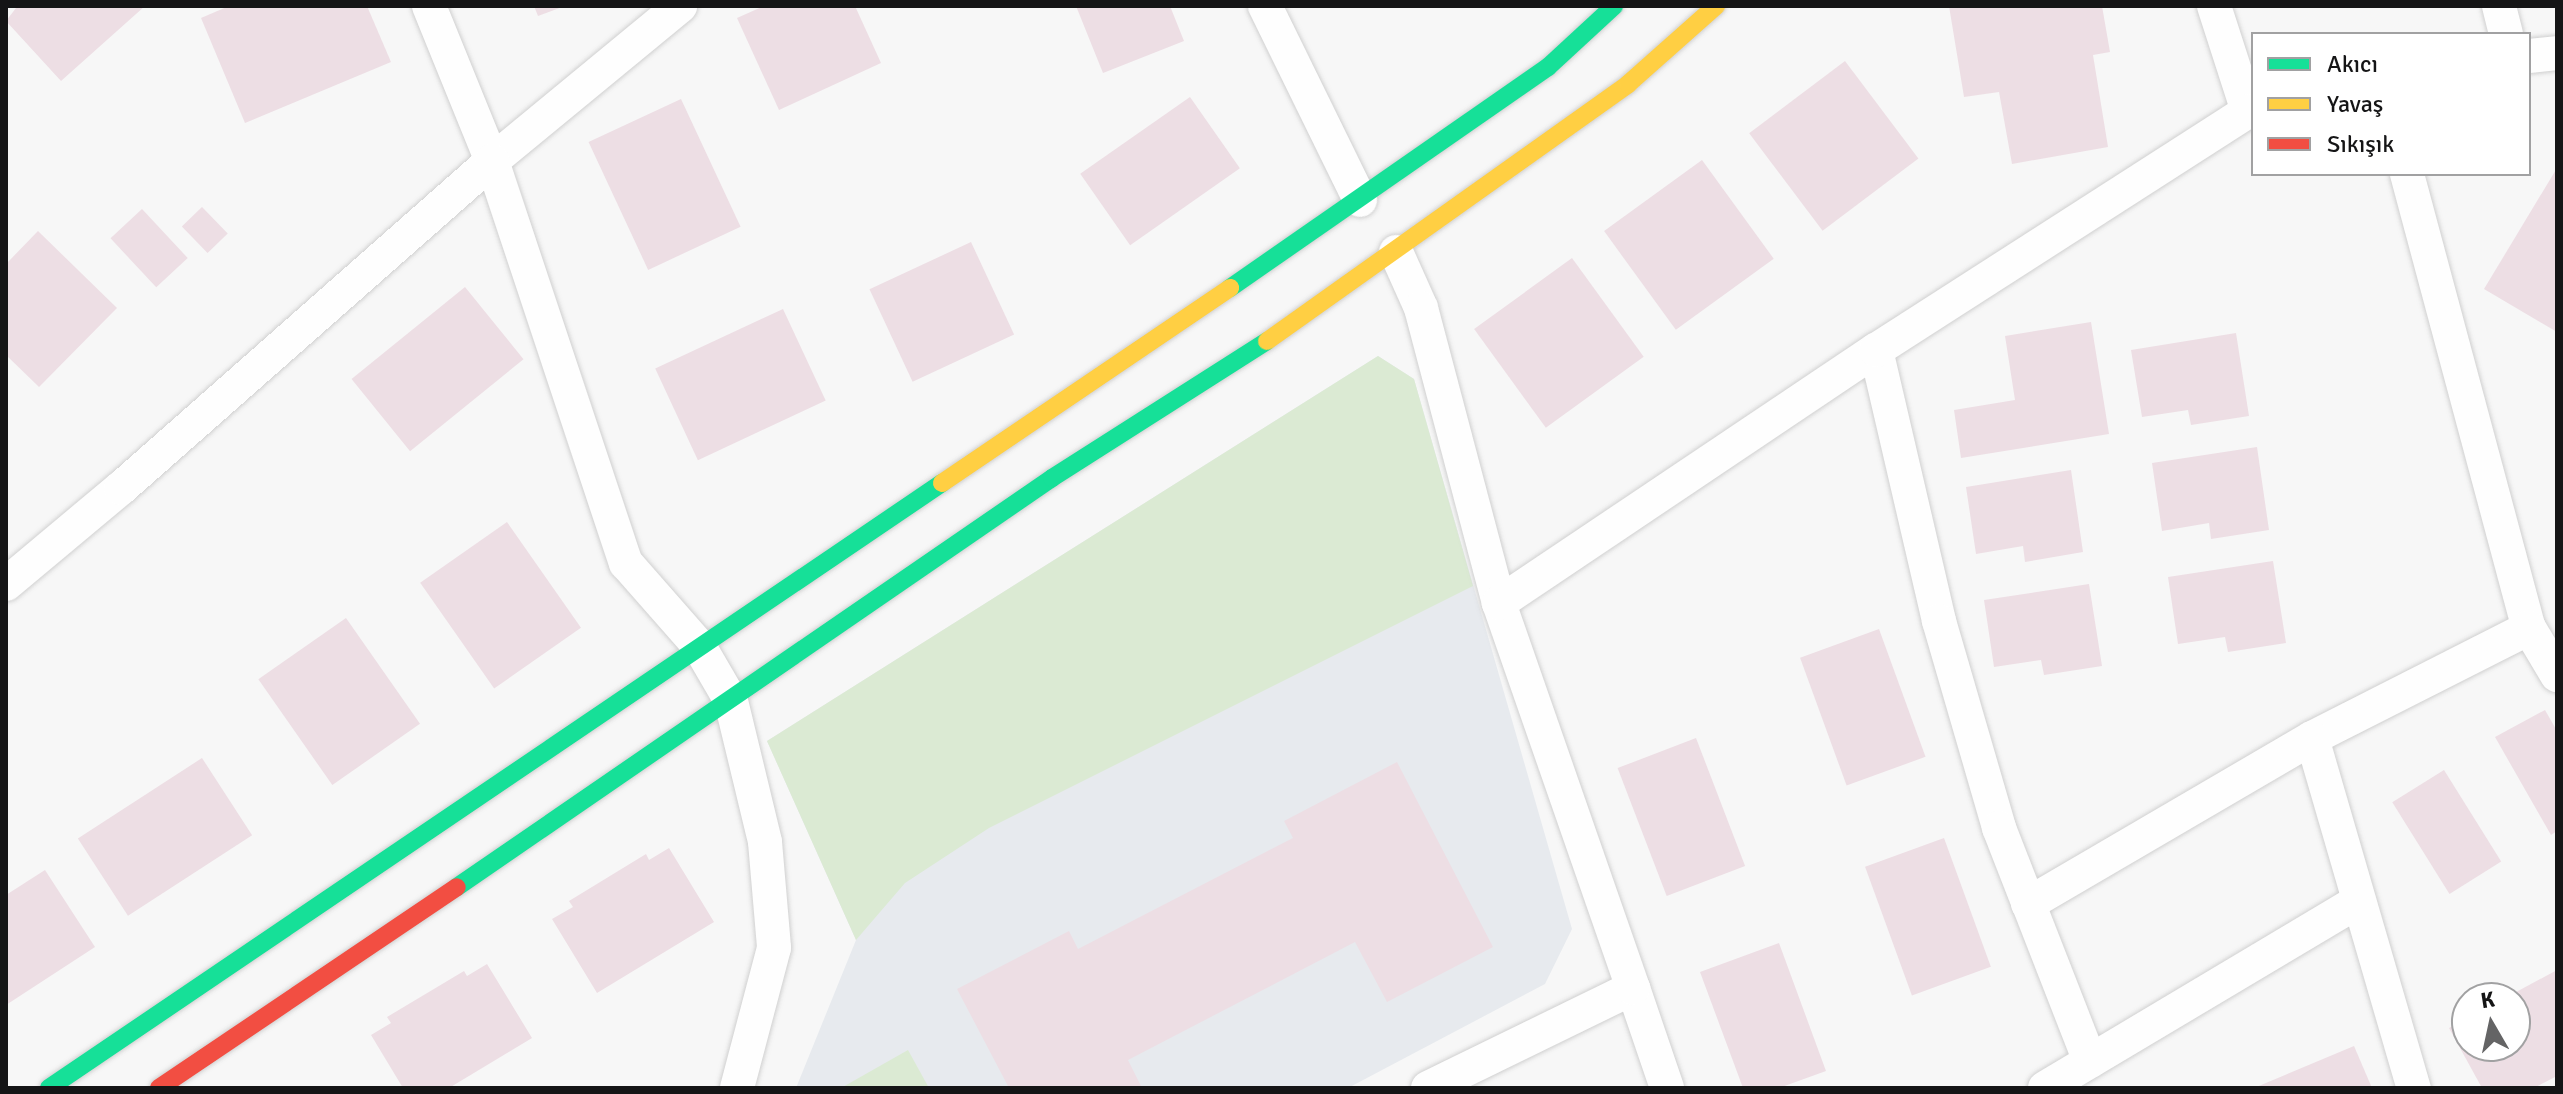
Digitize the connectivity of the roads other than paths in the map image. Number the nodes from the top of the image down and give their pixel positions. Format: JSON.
{"nodes":[{"id":1,"x":429,"y":6,"type":"edge"},
{"id":2,"x":680,"y":6,"type":"edge"},
{"id":3,"x":1265,"y":6,"type":"edge"},
{"id":4,"x":1614,"y":6,"type":"edge"},
{"id":5,"x":1716,"y":6,"type":"edge"},
{"id":6,"x":2214,"y":6,"type":"edge"},
{"id":7,"x":2499,"y":6,"type":"edge"},
{"id":8,"x":2506,"y":32,"type":"edge"},
{"id":9,"x":2557,"y":53,"type":"edge"},
{"id":10,"x":2531,"y":56,"type":"edge"},
{"id":11,"x":2250,"y":112,"type":"edge"},
{"id":12,"x":492,"y":161,"type":"junction"},
{"id":13,"x":2408,"y":176,"type":"edge"},
{"id":14,"x":1360,"y":200,"type":"junction"},
{"id":15,"x":1396,"y":252,"type":"junction"},
{"id":16,"x":1876,"y":350,"type":"junction"},
{"id":17,"x":6,"y":584,"type":"edge"},
{"id":18,"x":1499,"y":603,"type":"junction"},
{"id":19,"x":2529,"y":628,"type":"junction"},
{"id":20,"x":699,"y":646,"type":"junction"},
{"id":21,"x":2557,"y":675,"type":"edge"},
{"id":22,"x":731,"y":701,"type":"junction"},
{"id":23,"x":2312,"y":738,"type":"junction"},
{"id":24,"x":2357,"y":902,"type":"junction"},
{"id":25,"x":2028,"y":904,"type":"junction"},
{"id":26,"x":1633,"y":988,"type":"junction"},
{"id":27,"x":2090,"y":1061,"type":"junction"},
{"id":28,"x":49,"y":1088,"type":"edge"},
{"id":29,"x":159,"y":1088,"type":"edge"},
{"id":30,"x":737,"y":1088,"type":"edge"},
{"id":31,"x":1428,"y":1088,"type":"edge"},
{"id":32,"x":1667,"y":1088,"type":"edge"},
{"id":33,"x":2045,"y":1088,"type":"edge"},
{"id":34,"x":2414,"y":1088,"type":"edge"}],
"edges":[{"from":1,"to":12,"type":"street"},
{"from":2,"to":12,"type":"street"},
{"from":3,"to":14,"type":"street"},
{"from":4,"to":14,"type":"street"},
{"from":5,"to":15,"type":"street"},
{"from":6,"to":11,"type":"street"},
{"from":7,"to":8,"type":"street"},
{"from":9,"to":10,"type":"street"},
{"from":11,"to":16,"type":"street"},
{"from":12,"to":17,"type":"street"},
{"from":12,"to":20,"type":"street"},
{"from":13,"to":19,"type":"street"},
{"from":14,"to":20,"type":"street"},
{"from":15,"to":18,"type":"street"},
{"from":15,"to":22,"type":"street"},
{"from":16,"to":18,"type":"street"},
{"from":16,"to":25,"type":"street"},
{"from":18,"to":26,"type":"street"},
{"from":19,"to":21,"type":"street"},
{"from":19,"to":23,"type":"street"},
{"from":20,"to":22,"type":"street"},
{"from":20,"to":28,"type":"street"},
{"from":22,"to":29,"type":"street"},
{"from":22,"to":30,"type":"street"},
{"from":23,"to":24,"type":"street"},
{"from":23,"to":25,"type":"street"},
{"from":24,"to":27,"type":"street"},
{"from":24,"to":34,"type":"street"},
{"from":25,"to":27,"type":"street"},
{"from":26,"to":31,"type":"street"},
{"from":26,"to":32,"type":"street"},
{"from":27,"to":33,"type":"street"}]}
